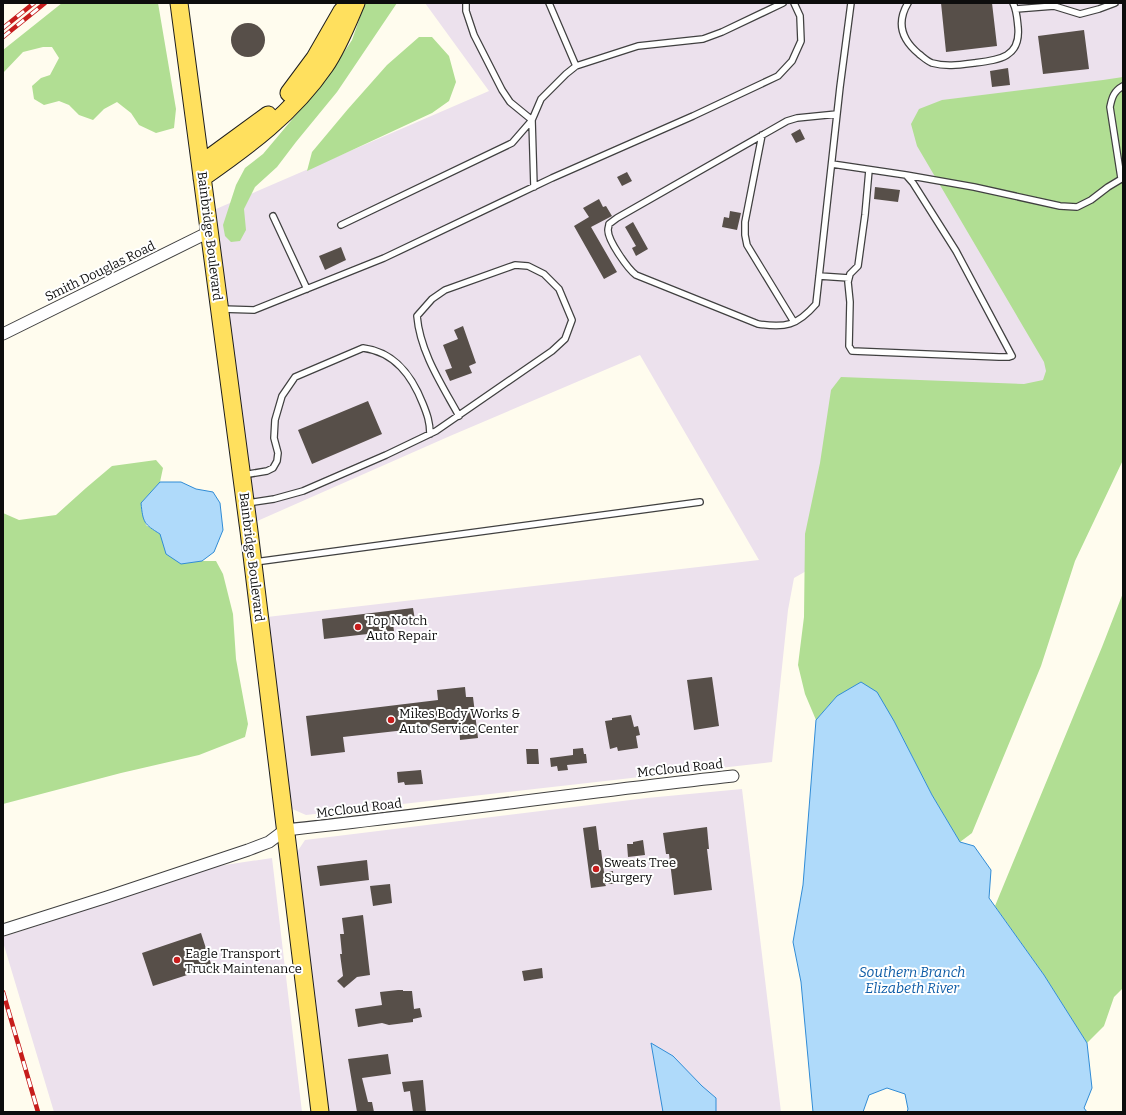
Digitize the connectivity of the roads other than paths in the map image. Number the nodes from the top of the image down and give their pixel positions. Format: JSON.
{"nodes":[{"id":1,"x":179,"y":3,"type":"edge"},
{"id":2,"x":344,"y":3,"type":"edge"},
{"id":3,"x":356,"y":3,"type":"edge"},
{"id":4,"x":466,"y":3,"type":"edge"},
{"id":5,"x":549,"y":3,"type":"edge"},
{"id":6,"x":783,"y":3,"type":"edge"},
{"id":7,"x":794,"y":3,"type":"edge"},
{"id":8,"x":851,"y":3,"type":"edge"},
{"id":9,"x":908,"y":3,"type":"edge"},
{"id":10,"x":1013,"y":3,"type":"edge"},
{"id":11,"x":1115,"y":3,"type":"edge"},
{"id":12,"x":1016,"y":9,"type":"junction"},
{"id":13,"x":576,"y":66,"type":"junction"},
{"id":14,"x":1123,"y":86,"type":"edge"},
{"id":15,"x":837,"y":114,"type":"junction"},
{"id":16,"x":532,"y":120,"type":"junction"},
{"id":17,"x":762,"y":135,"type":"junction"},
{"id":18,"x":832,"y":164,"type":"junction"},
{"id":19,"x":869,"y":170,"type":"junction"},
{"id":20,"x":202,"y":171,"type":"junction"},
{"id":21,"x":906,"y":175,"type":"junction"},
{"id":22,"x":1122,"y":178,"type":"edge"},
{"id":23,"x":534,"y":187,"type":"junction"},
{"id":24,"x":273,"y":216,"type":"dead end"},
{"id":25,"x":341,"y":225,"type":"dead end"},
{"id":26,"x":209,"y":232,"type":"junction"},
{"id":27,"x":819,"y":276,"type":"junction"},
{"id":28,"x":849,"y":278,"type":"junction"},
{"id":29,"x":307,"y":289,"type":"junction"},
{"id":30,"x":219,"y":308,"type":"junction"},
{"id":31,"x":794,"y":322,"type":"junction"},
{"id":32,"x":3,"y":334,"type":"edge"},
{"id":33,"x":459,"y":416,"type":"junction"},
{"id":34,"x":430,"y":434,"type":"junction"},
{"id":35,"x":241,"y":475,"type":"junction"},
{"id":36,"x":700,"y":502,"type":"dead end"},
{"id":37,"x":245,"y":503,"type":"junction"},
{"id":38,"x":252,"y":563,"type":"junction"},
{"id":39,"x":733,"y":776,"type":"dead end"},
{"id":40,"x":285,"y":830,"type":"junction"},
{"id":41,"x":3,"y":930,"type":"edge"},
{"id":42,"x":320,"y":1112,"type":"edge"}],
"edges":[{"from":1,"to":20,"type":"main road","name":"Bainbridge Boulevard"},
{"from":2,"to":20,"type":"main road"},
{"from":3,"to":20,"type":"main road"},
{"from":4,"to":16,"type":"lane"},
{"from":5,"to":13,"type":"lane"},
{"from":6,"to":13,"type":"lane"},
{"from":7,"to":23,"type":"lane"},
{"from":8,"to":15,"type":"lane"},
{"from":9,"to":12,"type":"lane"},
{"from":10,"to":12,"type":"lane"},
{"from":11,"to":12,"type":"lane"},
{"from":13,"to":16,"type":"lane"},
{"from":14,"to":22,"type":"lane"},
{"from":15,"to":17,"type":"lane"},
{"from":15,"to":18,"type":"lane"},
{"from":16,"to":23,"type":"lane"},
{"from":16,"to":25,"type":"lane"},
{"from":17,"to":31,"type":"lane"},
{"from":17,"to":31,"type":"lane"},
{"from":18,"to":19,"type":"lane"},
{"from":18,"to":27,"type":"lane"},
{"from":19,"to":21,"type":"lane"},
{"from":19,"to":28,"type":"lane"},
{"from":20,"to":26,"type":"main road","name":"Bainbridge Boulevard"},
{"from":21,"to":22,"type":"lane"},
{"from":21,"to":28,"type":"lane"},
{"from":23,"to":29,"type":"lane"},
{"from":24,"to":29,"type":"lane"},
{"from":26,"to":30,"type":"main road","name":"Bainbridge Boulevard"},
{"from":26,"to":32,"type":"street","name":"Smith Douglas Road"},
{"from":27,"to":28,"type":"lane"},
{"from":27,"to":31,"type":"lane"},
{"from":29,"to":30,"type":"lane"},
{"from":30,"to":35,"type":"main road","name":"Bainbridge Boulevard"},
{"from":33,"to":33,"type":"lane"},
{"from":33,"to":34,"type":"lane"},
{"from":34,"to":35,"type":"lane"},
{"from":34,"to":37,"type":"lane"},
{"from":35,"to":37,"type":"main road","name":"Bainbridge Boulevard"},
{"from":36,"to":38,"type":"lane"},
{"from":37,"to":38,"type":"main road","name":"Bainbridge Boulevard"},
{"from":38,"to":40,"type":"main road","name":"Bainbridge Boulevard"},
{"from":39,"to":40,"type":"street","name":"McCloud Road"},
{"from":40,"to":41,"type":"street"},
{"from":40,"to":42,"type":"main road","name":"Bainbridge Boulevard"}]}
